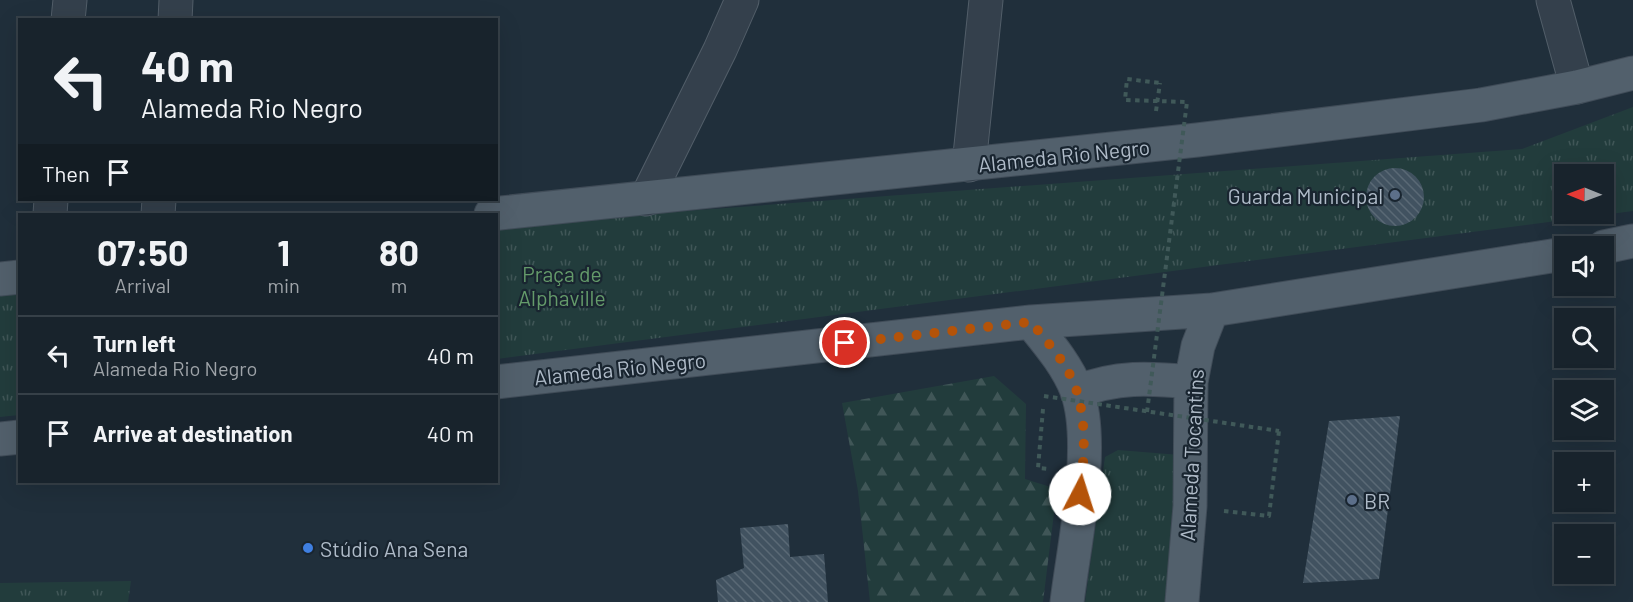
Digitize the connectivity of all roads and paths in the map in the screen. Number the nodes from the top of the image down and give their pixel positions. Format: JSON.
{"nodes":[{"id":1,"x":70,"y":0,"type":"edge"},
{"id":2,"x":177,"y":0,"type":"edge"},
{"id":3,"x":742,"y":0,"type":"edge"},
{"id":4,"x":986,"y":0,"type":"edge"},
{"id":5,"x":1553,"y":0,"type":"edge"},
{"id":6,"x":68,"y":18,"type":"edge"},
{"id":7,"x":175,"y":18,"type":"edge"},
{"id":8,"x":1633,"y":72,"type":"edge"},
{"id":9,"x":1160,"y":83,"type":"dead end"},
{"id":10,"x":1577,"y":87,"type":"junction"},
{"id":11,"x":969,"y":165,"type":"junction"},
{"id":12,"x":646,"y":200,"type":"junction"},
{"id":13,"x":498,"y":213,"type":"edge"},
{"id":14,"x":1633,"y":241,"type":"edge"},
{"id":15,"x":1614,"y":245,"type":"edge"},
{"id":16,"x":1554,"y":256,"type":"edge"},
{"id":17,"x":18,"y":277,"type":"edge"},
{"id":18,"x":0,"y":279,"type":"edge"},
{"id":19,"x":1212,"y":310,"type":"junction"},
{"id":20,"x":1031,"y":322,"type":"junction"},
{"id":21,"x":498,"y":382,"type":"edge"},
{"id":22,"x":1191,"y":382,"type":"junction"},
{"id":23,"x":1077,"y":392,"type":"junction"},
{"id":24,"x":1148,"y":412,"type":"junction"},
{"id":25,"x":18,"y":437,"type":"edge"},
{"id":26,"x":0,"y":439,"type":"edge"},
{"id":27,"x":1038,"y":468,"type":"dead end"},
{"id":28,"x":1190,"y":506,"type":"junction"},
{"id":29,"x":1067,"y":602,"type":"edge"},
{"id":30,"x":1182,"y":602,"type":"edge"}],
"edges":[{"from":1,"to":6,"type":"lane"},
{"from":2,"to":7,"type":"lane"},
{"from":3,"to":12,"type":"lane"},
{"from":4,"to":11,"type":"lane"},
{"from":5,"to":10,"type":"lane"},
{"from":8,"to":10,"type":"main road","name":"Alameda Rio Negro"},
{"from":9,"to":24,"type":"path","bridge":true},
{"from":10,"to":11,"type":"main road","name":"Alameda Rio Negro"},
{"from":11,"to":12,"type":"main road","name":"Alameda Rio Negro"},
{"from":12,"to":13,"type":"main road","name":"Alameda Rio Negro"},
{"from":14,"to":15,"type":"main road"},
{"from":16,"to":19,"type":"main road","name":"Alameda Rio Negro"},
{"from":17,"to":18,"type":"main road"},
{"from":19,"to":20,"type":"main road","name":"Alameda Rio Negro"},
{"from":19,"to":22,"type":"main road","name":"Alameda Tocantins"},
{"from":20,"to":21,"type":"main road","name":"Alameda Rio Negro"},
{"from":20,"to":23,"type":"main road"},
{"from":22,"to":23,"type":"main road"},
{"from":22,"to":28,"type":"main road","name":"Alameda Tocantins"},
{"from":23,"to":29,"type":"main road"},
{"from":24,"to":27,"type":"path","bridge":true},
{"from":24,"to":28,"type":"path","bridge":true},
{"from":25,"to":26,"type":"main road"},
{"from":28,"to":30,"type":"main road","name":"Alameda Tocantins"}]}
